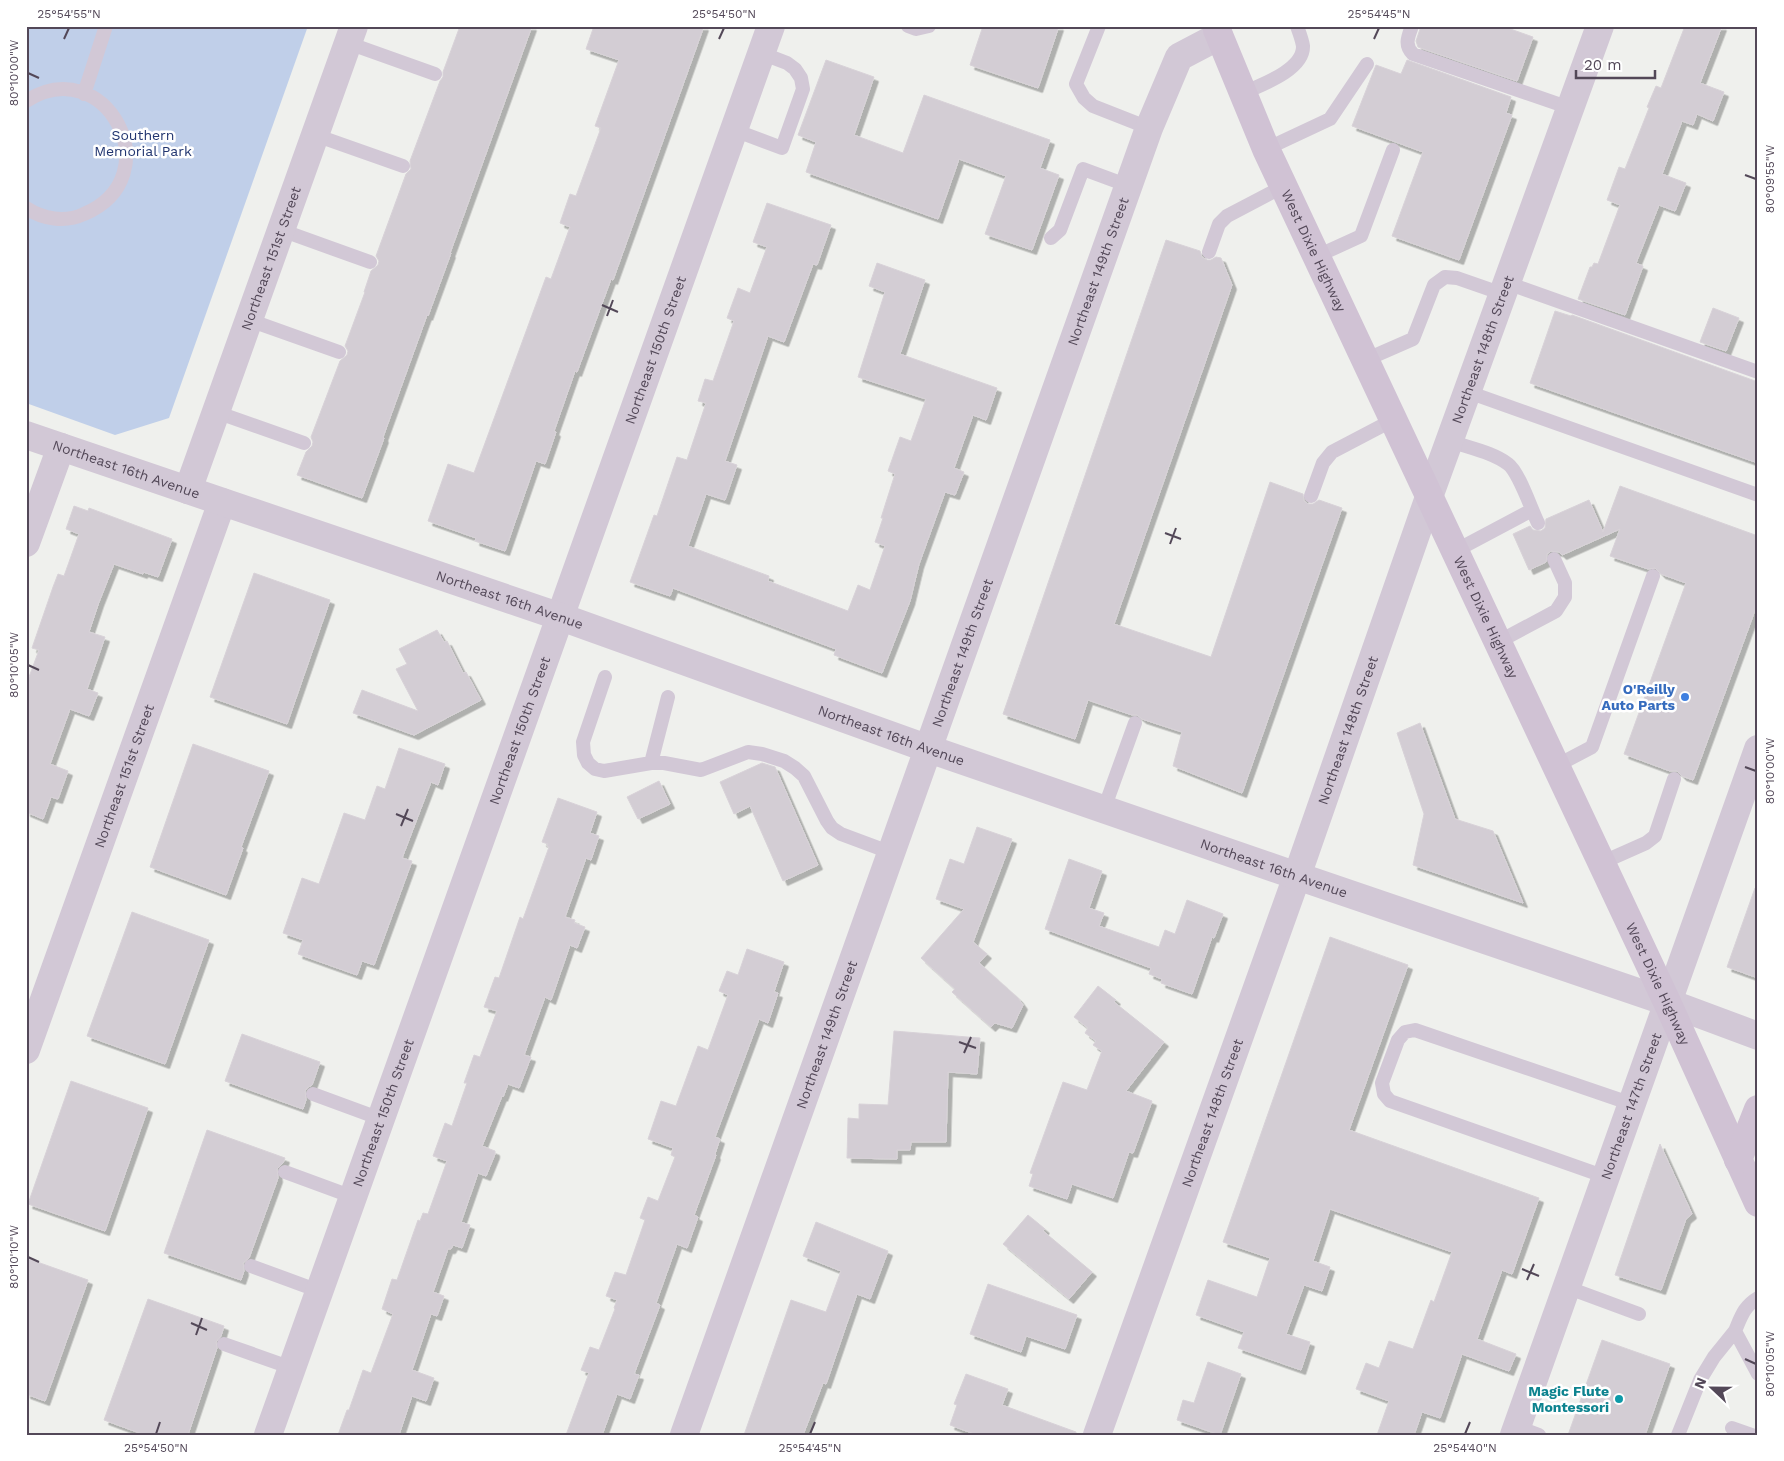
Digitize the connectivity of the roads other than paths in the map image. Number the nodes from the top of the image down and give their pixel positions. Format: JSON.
{"nodes":[{"id":1,"x":106,"y":26,"type":"edge"},
{"id":2,"x":771,"y":26,"type":"edge"},
{"id":3,"x":908,"y":26,"type":"edge"},
{"id":4,"x":930,"y":26,"type":"edge"},
{"id":5,"x":1099,"y":26,"type":"edge"},
{"id":6,"x":1297,"y":26,"type":"edge"},
{"id":7,"x":1412,"y":26,"type":"edge"},
{"id":8,"x":1600,"y":26,"type":"edge"},
{"id":9,"x":1215,"y":30,"type":"edge"},
{"id":10,"x":351,"y":35,"type":"edge"},
{"id":11,"x":761,"y":53,"type":"junction"},
{"id":12,"x":1367,"y":64,"type":"dead end"},
{"id":13,"x":435,"y":74,"type":"dead end"},
{"id":14,"x":1243,"y":93,"type":"junction"},
{"id":15,"x":84,"y":94,"type":"junction"},
{"id":16,"x":26,"y":101,"type":"edge"},
{"id":17,"x":1570,"y":108,"type":"junction"},
{"id":18,"x":1150,"y":128,"type":"junction"},
{"id":19,"x":734,"y":130,"type":"junction"},
{"id":20,"x":315,"y":136,"type":"junction"},
{"id":21,"x":1266,"y":149,"type":"junction"},
{"id":22,"x":1392,"y":150,"type":"dead end"},
{"id":23,"x":403,"y":166,"type":"dead end"},
{"id":24,"x":1129,"y":186,"type":"junction"},
{"id":25,"x":1284,"y":186,"type":"junction"},
{"id":26,"x":26,"y":208,"type":"edge"},
{"id":27,"x":282,"y":230,"type":"junction"},
{"id":28,"x":1051,"y":238,"type":"dead end"},
{"id":29,"x":1208,"y":252,"type":"dead end"},
{"id":30,"x":1317,"y":256,"type":"junction"},
{"id":31,"x":370,"y":262,"type":"dead end"},
{"id":32,"x":1505,"y":289,"type":"junction"},
{"id":33,"x":249,"y":320,"type":"junction"},
{"id":34,"x":339,"y":352,"type":"dead end"},
{"id":35,"x":1365,"y":360,"type":"junction"},
{"id":36,"x":1758,"y":372,"type":"edge"},
{"id":37,"x":1468,"y":392,"type":"junction"},
{"id":38,"x":216,"y":412,"type":"junction"},
{"id":39,"x":1393,"y":420,"type":"junction"},
{"id":40,"x":26,"y":434,"type":"edge"},
{"id":41,"x":1450,"y":441,"type":"junction"},
{"id":42,"x":304,"y":443,"type":"dead end"},
{"id":43,"x":61,"y":447,"type":"junction"},
{"id":44,"x":188,"y":490,"type":"junction"},
{"id":45,"x":1758,"y":495,"type":"edge"},
{"id":46,"x":1311,"y":496,"type":"dead end"},
{"id":47,"x":1429,"y":497,"type":"junction"},
{"id":48,"x":222,"y":502,"type":"junction"},
{"id":49,"x":26,"y":543,"type":"edge"},
{"id":50,"x":1455,"y":551,"type":"junction"},
{"id":51,"x":1554,"y":559,"type":"dead end"},
{"id":52,"x":1653,"y":576,"type":"dead end"},
{"id":53,"x":561,"y":617,"type":"junction"},
{"id":54,"x":1498,"y":642,"type":"junction"},
{"id":55,"x":605,"y":677,"type":"dead end"},
{"id":56,"x":668,"y":696,"type":"dead end"},
{"id":57,"x":1135,"y":723,"type":"dead end"},
{"id":58,"x":929,"y":749,"type":"junction"},
{"id":59,"x":1758,"y":749,"type":"edge"},
{"id":60,"x":650,"y":763,"type":"junction"},
{"id":61,"x":1556,"y":766,"type":"junction"},
{"id":62,"x":1674,"y":778,"type":"dead end"},
{"id":63,"x":1104,"y":809,"type":"junction"},
{"id":64,"x":892,"y":852,"type":"junction"},
{"id":65,"x":1601,"y":863,"type":"junction"},
{"id":66,"x":1297,"y":876,"type":"junction"},
{"id":67,"x":1667,"y":1002,"type":"junction"},
{"id":68,"x":1758,"y":1036,"type":"edge"},
{"id":69,"x":26,"y":1050,"type":"edge"},
{"id":70,"x":313,"y":1094,"type":"dead end"},
{"id":71,"x":1632,"y":1104,"type":"junction"},
{"id":72,"x":1758,"y":1109,"type":"edge"},
{"id":73,"x":381,"y":1119,"type":"junction"},
{"id":74,"x":1738,"y":1160,"type":"junction"},
{"id":75,"x":285,"y":1172,"type":"dead end"},
{"id":76,"x":1606,"y":1177,"type":"junction"},
{"id":77,"x":353,"y":1197,"type":"junction"},
{"id":78,"x":1758,"y":1203,"type":"edge"},
{"id":79,"x":252,"y":1266,"type":"dead end"},
{"id":80,"x":1566,"y":1287,"type":"junction"},
{"id":81,"x":319,"y":1291,"type":"junction"},
{"id":82,"x":1758,"y":1298,"type":"edge"},
{"id":83,"x":1639,"y":1314,"type":"dead end"},
{"id":84,"x":1735,"y":1331,"type":"junction"},
{"id":85,"x":224,"y":1344,"type":"dead end"},
{"id":86,"x":292,"y":1368,"type":"junction"},
{"id":87,"x":1758,"y":1374,"type":"edge"},
{"id":88,"x":1732,"y":1428,"type":"dead end"},
{"id":89,"x":1523,"y":1432,"type":"edge"},
{"id":90,"x":268,"y":1435,"type":"edge"},
{"id":91,"x":684,"y":1435,"type":"edge"},
{"id":92,"x":1097,"y":1435,"type":"edge"},
{"id":93,"x":1678,"y":1435,"type":"edge"},
{"id":94,"x":1752,"y":1435,"type":"edge"}],
"edges":[{"from":1,"to":15,"type":"lane"},
{"from":2,"to":11,"type":"street","name":"Northeast 150th Street"},
{"from":3,"to":4,"type":"lane"},
{"from":5,"to":18,"type":"lane"},
{"from":6,"to":14,"type":"lane"},
{"from":7,"to":17,"type":"lane"},
{"from":8,"to":17,"type":"street","name":"Northeast 148th Street"},
{"from":9,"to":14,"type":"main road","name":"West Dixie Highway"},
{"from":9,"to":18,"type":"street","name":"Northeast 149th Street"},
{"from":10,"to":13,"type":"lane"},
{"from":10,"to":20,"type":"street","name":"Northeast 151st Street"},
{"from":11,"to":19,"type":"street","name":"Northeast 150th Street"},
{"from":11,"to":19,"type":"lane"},
{"from":12,"to":21,"type":"lane"},
{"from":14,"to":21,"type":"main road","name":"West Dixie Highway"},
{"from":15,"to":16,"type":"lane"},
{"from":15,"to":26,"type":"lane"},
{"from":17,"to":32,"type":"street","name":"Northeast 148th Street"},
{"from":18,"to":24,"type":"street","name":"Northeast 149th Street"},
{"from":19,"to":53,"type":"street","name":"Northeast 150th Street"},
{"from":20,"to":23,"type":"lane"},
{"from":20,"to":27,"type":"street","name":"Northeast 151st Street"},
{"from":21,"to":25,"type":"main road","name":"West Dixie Highway"},
{"from":22,"to":30,"type":"lane"},
{"from":24,"to":28,"type":"lane"},
{"from":24,"to":58,"type":"street","name":"Northeast 149th Street"},
{"from":25,"to":29,"type":"lane"},
{"from":25,"to":30,"type":"main road","name":"West Dixie Highway"},
{"from":27,"to":31,"type":"lane"},
{"from":27,"to":33,"type":"street","name":"Northeast 151st Street"},
{"from":30,"to":35,"type":"main road","name":"West Dixie Highway"},
{"from":32,"to":35,"type":"lane"},
{"from":32,"to":36,"type":"lane"},
{"from":32,"to":37,"type":"street","name":"Northeast 148th Street"},
{"from":33,"to":34,"type":"lane"},
{"from":33,"to":38,"type":"street","name":"Northeast 151st Street"},
{"from":35,"to":39,"type":"main road","name":"West Dixie Highway"},
{"from":37,"to":41,"type":"street","name":"Northeast 148th Street"},
{"from":37,"to":45,"type":"lane"},
{"from":38,"to":42,"type":"lane"},
{"from":38,"to":44,"type":"street","name":"Northeast 151st Street"},
{"from":39,"to":46,"type":"lane"},
{"from":39,"to":47,"type":"main road","name":"West Dixie Highway"},
{"from":40,"to":43,"type":"street","name":"Northeast 16th Avenue"},
{"from":41,"to":47,"type":"street","name":"Northeast 148th Street"},
{"from":41,"to":50,"type":"lane"},
{"from":43,"to":44,"type":"street","name":"Northeast 16th Avenue"},
{"from":43,"to":49,"type":"street"},
{"from":44,"to":48,"type":"street","name":"Northeast 16th Avenue"},
{"from":47,"to":50,"type":"main road","name":"West Dixie Highway"},
{"from":47,"to":66,"type":"street","name":"Northeast 148th Street"},
{"from":48,"to":53,"type":"street","name":"Northeast 16th Avenue"},
{"from":48,"to":69,"type":"street","name":"Northeast 151st Street"},
{"from":50,"to":54,"type":"main road","name":"West Dixie Highway"},
{"from":51,"to":54,"type":"lane"},
{"from":52,"to":61,"type":"lane"},
{"from":53,"to":58,"type":"street","name":"Northeast 16th Avenue"},
{"from":53,"to":73,"type":"street","name":"Northeast 150th Street"},
{"from":54,"to":61,"type":"main road","name":"West Dixie Highway"},
{"from":55,"to":60,"type":"lane"},
{"from":56,"to":60,"type":"lane"},
{"from":57,"to":63,"type":"lane"},
{"from":58,"to":63,"type":"street","name":"Northeast 16th Avenue"},
{"from":58,"to":64,"type":"street","name":"Northeast 149th Street"},
{"from":59,"to":67,"type":"street","name":"Northeast 147th Street"},
{"from":60,"to":64,"type":"lane"},
{"from":61,"to":65,"type":"main road","name":"West Dixie Highway"},
{"from":62,"to":65,"type":"lane"},
{"from":63,"to":66,"type":"street","name":"Northeast 16th Avenue"},
{"from":64,"to":91,"type":"street","name":"Northeast 149th Street"},
{"from":65,"to":67,"type":"main road","name":"West Dixie Highway"},
{"from":66,"to":67,"type":"street","name":"Northeast 16th Avenue"},
{"from":66,"to":92,"type":"street","name":"Northeast 148th Street"},
{"from":67,"to":68,"type":"street","name":"Northeast 16th Avenue"},
{"from":67,"to":71,"type":"street","name":"Northeast 147th Street"},
{"from":67,"to":74,"type":"main road","name":"West Dixie Highway"},
{"from":70,"to":73,"type":"lane"},
{"from":71,"to":76,"type":"street","name":"Northeast 147th Street"},
{"from":71,"to":76,"type":"lane"},
{"from":72,"to":74,"type":"main road"},
{"from":73,"to":77,"type":"street","name":"Northeast 150th Street"},
{"from":74,"to":78,"type":"main road","name":"West Dixie Highway"},
{"from":75,"to":77,"type":"lane"},
{"from":76,"to":80,"type":"street","name":"Northeast 147th Street"},
{"from":77,"to":81,"type":"street","name":"Northeast 150th Street"},
{"from":79,"to":81,"type":"lane"},
{"from":80,"to":83,"type":"lane"},
{"from":80,"to":89,"type":"street","name":"Northeast 147th Street"},
{"from":81,"to":86,"type":"street","name":"Northeast 150th Street"},
{"from":82,"to":84,"type":"lane"},
{"from":84,"to":87,"type":"lane"},
{"from":84,"to":93,"type":"lane"},
{"from":85,"to":86,"type":"lane"},
{"from":86,"to":90,"type":"street","name":"Northeast 150th Street"},
{"from":88,"to":94,"type":"lane"}]}
